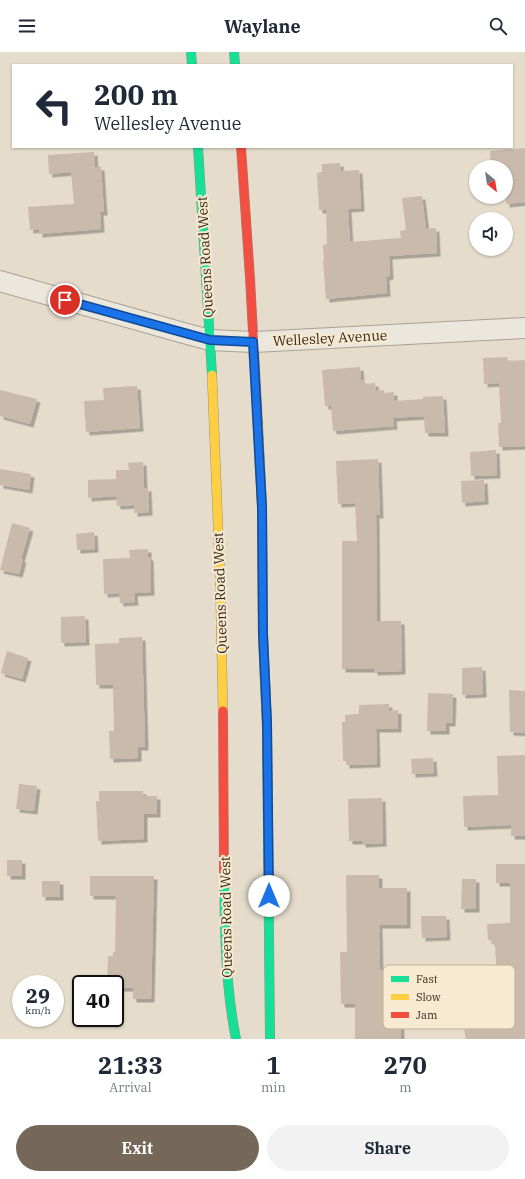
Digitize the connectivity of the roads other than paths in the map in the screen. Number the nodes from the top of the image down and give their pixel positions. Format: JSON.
{"nodes":[{"id":1,"x":191,"y":52,"type":"edge"},
{"id":2,"x":234,"y":52,"type":"edge"},
{"id":3,"x":192,"y":64,"type":"edge"},
{"id":4,"x":235,"y":64,"type":"edge"},
{"id":5,"x":198,"y":148,"type":"edge"},
{"id":6,"x":241,"y":148,"type":"edge"},
{"id":7,"x":0,"y":281,"type":"edge"},
{"id":8,"x":525,"y":328,"type":"edge"},
{"id":9,"x":210,"y":340,"type":"junction"},
{"id":10,"x":253,"y":342,"type":"junction"},
{"id":11,"x":236,"y":1039,"type":"edge"},
{"id":12,"x":270,"y":1039,"type":"edge"}],
"edges":[{"from":1,"to":3,"type":"street"},
{"from":2,"to":4,"type":"street"},
{"from":5,"to":9,"type":"street","name":"Queens Road West"},
{"from":6,"to":10,"type":"street"},
{"from":7,"to":9,"type":"street","name":"Wellesley Avenue"},
{"from":8,"to":10,"type":"street","name":"Wellesley Avenue"},
{"from":9,"to":10,"type":"street","name":"Wellesley Avenue"},
{"from":9,"to":11,"type":"street","name":"Queens Road West"},
{"from":10,"to":12,"type":"street"}]}
